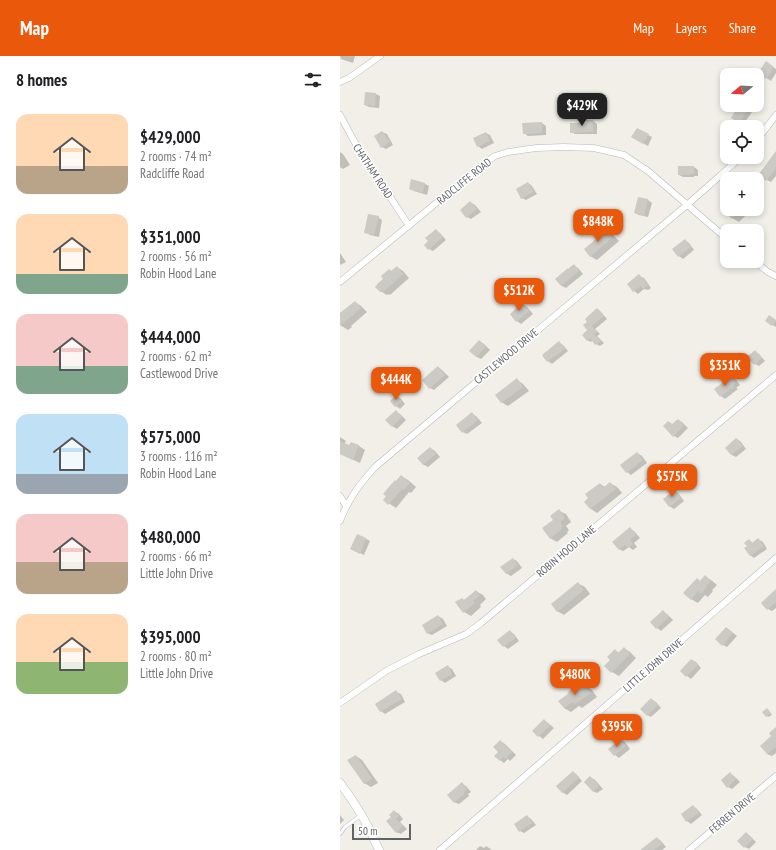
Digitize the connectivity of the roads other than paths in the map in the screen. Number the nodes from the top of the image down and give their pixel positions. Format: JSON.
{"nodes":[{"id":1,"x":380,"y":56,"type":"edge"},
{"id":2,"x":340,"y":82,"type":"edge"},
{"id":3,"x":340,"y":115,"type":"edge"},
{"id":4,"x":776,"y":115,"type":"edge"},
{"id":5,"x":764,"y":131,"type":"edge"},
{"id":6,"x":733,"y":164,"type":"edge"},
{"id":7,"x":688,"y":204,"type":"junction"},
{"id":8,"x":408,"y":226,"type":"junction"},
{"id":9,"x":720,"y":233,"type":"edge"},
{"id":10,"x":763,"y":268,"type":"edge"},
{"id":11,"x":776,"y":276,"type":"edge"},
{"id":12,"x":340,"y":282,"type":"edge"},
{"id":13,"x":776,"y":375,"type":"edge"},
{"id":14,"x":340,"y":496,"type":"edge"},
{"id":15,"x":346,"y":506,"type":"junction"},
{"id":16,"x":340,"y":520,"type":"edge"},
{"id":17,"x":776,"y":558,"type":"edge"},
{"id":18,"x":340,"y":703,"type":"edge"},
{"id":19,"x":776,"y":776,"type":"edge"},
{"id":20,"x":340,"y":783,"type":"edge"},
{"id":21,"x":361,"y":815,"type":"junction"},
{"id":22,"x":340,"y":834,"type":"edge"},
{"id":23,"x":379,"y":850,"type":"edge"},
{"id":24,"x":440,"y":850,"type":"edge"},
{"id":25,"x":689,"y":850,"type":"edge"}],
"edges":[{"from":1,"to":2,"type":"street"},
{"from":3,"to":8,"type":"street","name":"CHATHAM ROAD"},
{"from":4,"to":5,"type":"street"},
{"from":6,"to":7,"type":"street","name":"CASTLEWOOD DRIVE"},
{"from":7,"to":8,"type":"street","name":"RADCLIFFE ROAD"},
{"from":7,"to":9,"type":"street","name":"RADCLIFFE ROAD"},
{"from":7,"to":15,"type":"street","name":"CASTLEWOOD DRIVE"},
{"from":8,"to":12,"type":"street","name":"RADCLIFFE ROAD"},
{"from":10,"to":11,"type":"street"},
{"from":13,"to":18,"type":"street","name":"ROBIN HOOD LANE"},
{"from":14,"to":15,"type":"street"},
{"from":15,"to":16,"type":"street","name":"CASTLEWOOD DRIVE"},
{"from":17,"to":24,"type":"street","name":"LITTLE JOHN DRIVE"},
{"from":19,"to":25,"type":"street","name":"FERREN DRIVE"},
{"from":20,"to":21,"type":"street"},
{"from":21,"to":22,"type":"lane"},
{"from":21,"to":23,"type":"street"}]}
